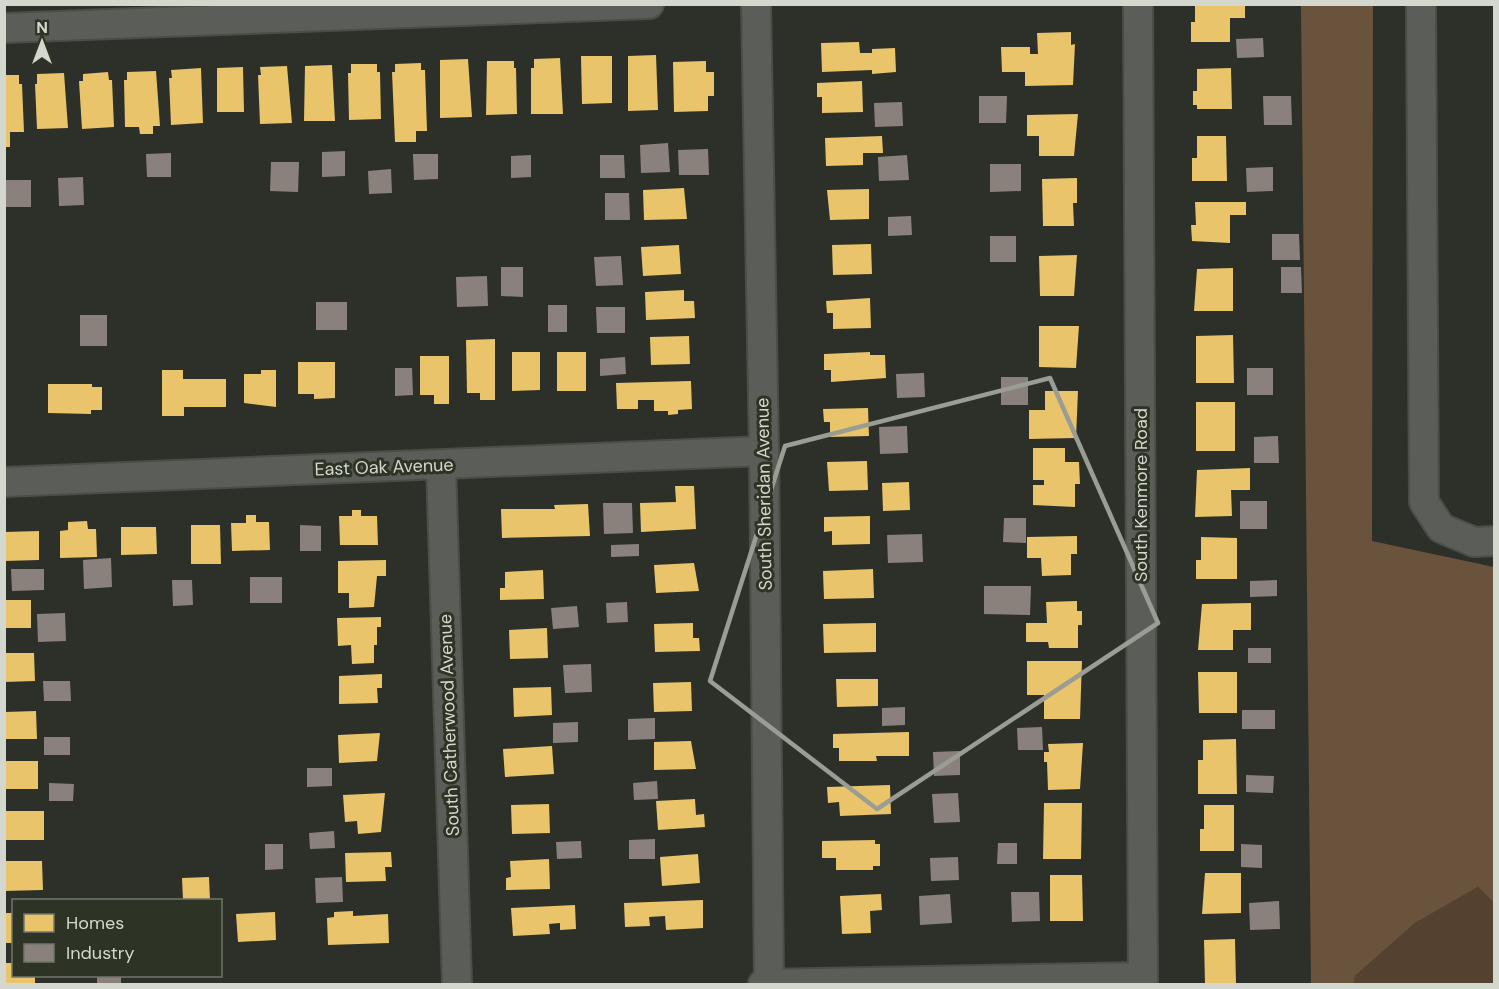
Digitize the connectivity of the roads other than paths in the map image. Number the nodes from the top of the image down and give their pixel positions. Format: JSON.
{"nodes":[{"id":1,"x":649,"y":4,"type":"edge"},
{"id":2,"x":756,"y":4,"type":"edge"},
{"id":3,"x":1138,"y":4,"type":"edge"},
{"id":4,"x":1421,"y":4,"type":"edge"},
{"id":5,"x":4,"y":28,"type":"edge"},
{"id":6,"x":764,"y":451,"type":"junction"},
{"id":7,"x":441,"y":465,"type":"junction"},
{"id":8,"x":4,"y":482,"type":"edge"},
{"id":9,"x":1494,"y":541,"type":"edge"},
{"id":10,"x":1143,"y":981,"type":"edge"},
{"id":11,"x":457,"y":984,"type":"edge"},
{"id":12,"x":763,"y":984,"type":"edge"},
{"id":13,"x":769,"y":984,"type":"edge"}],
"edges":[{"from":1,"to":5,"type":"street"},
{"from":2,"to":6,"type":"street","name":"South Sheridan Avenue"},
{"from":3,"to":10,"type":"street","name":"South Kenmore Road"},
{"from":4,"to":9,"type":"street"},
{"from":6,"to":7,"type":"street","name":"East Oak Avenue"},
{"from":6,"to":13,"type":"street","name":"South Sheridan Avenue"},
{"from":7,"to":8,"type":"street","name":"East Oak Avenue"},
{"from":7,"to":11,"type":"street","name":"South Catherwood Avenue"},
{"from":10,"to":13,"type":"street"},
{"from":12,"to":13,"type":"street"}]}
